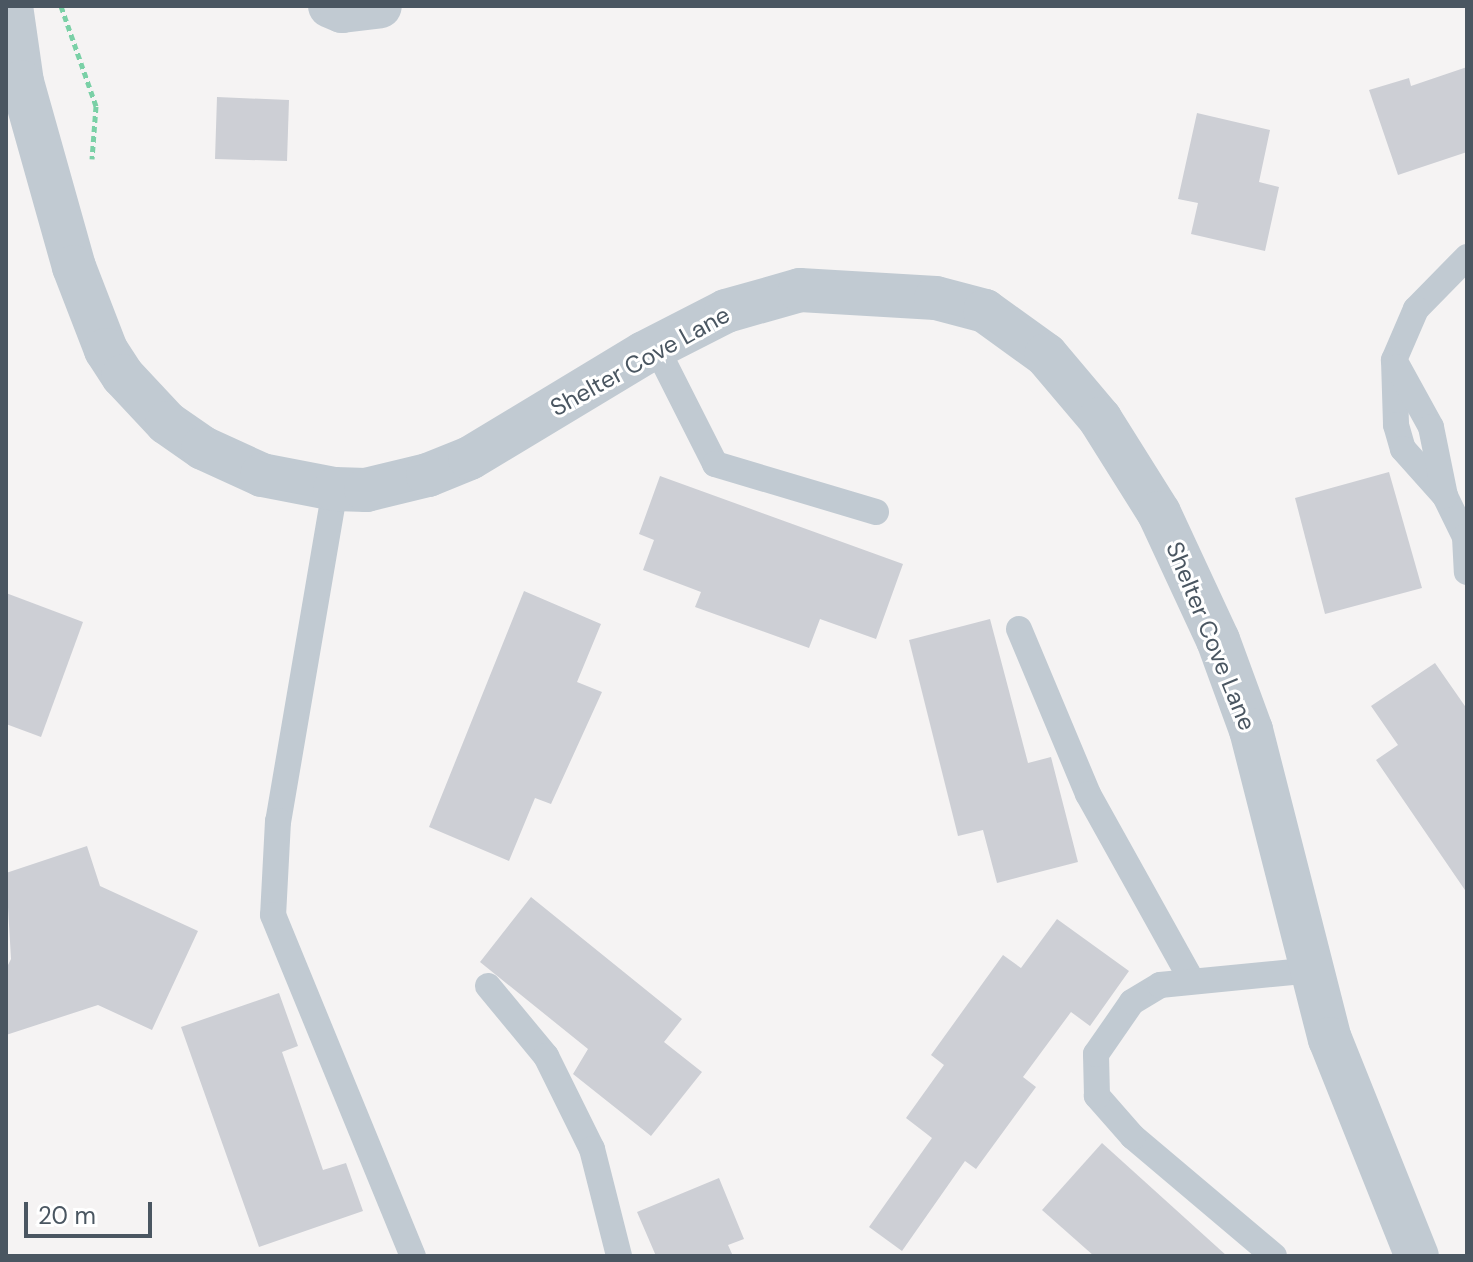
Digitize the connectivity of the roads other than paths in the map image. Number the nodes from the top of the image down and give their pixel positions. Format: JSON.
{"nodes":[{"id":1,"x":11,"y":6,"type":"edge"},
{"id":2,"x":330,"y":6,"type":"edge"},
{"id":3,"x":380,"y":6,"type":"edge"},
{"id":4,"x":14,"y":69,"type":"edge"},
{"id":5,"x":1467,"y":257,"type":"edge"},
{"id":6,"x":656,"y":347,"type":"junction"},
{"id":7,"x":335,"y":489,"type":"junction"},
{"id":8,"x":876,"y":512,"type":"dead end"},
{"id":9,"x":1466,"y":537,"type":"edge"},
{"id":10,"x":1467,"y":572,"type":"edge"},
{"id":11,"x":1019,"y":629,"type":"dead end"},
{"id":12,"x":1313,"y":970,"type":"junction"},
{"id":13,"x":1192,"y":981,"type":"junction"},
{"id":14,"x":488,"y":986,"type":"dead end"},
{"id":15,"x":413,"y":1256,"type":"edge"},
{"id":16,"x":619,"y":1256,"type":"edge"},
{"id":17,"x":1274,"y":1256,"type":"edge"},
{"id":18,"x":1417,"y":1256,"type":"edge"}],
"edges":[{"from":1,"to":4,"type":"street","name":"Shelter Cove Lane"},
{"from":2,"to":3,"type":"street"},
{"from":4,"to":7,"type":"street","name":"Shelter Cove Lane"},
{"from":5,"to":9,"type":"lane"},
{"from":6,"to":7,"type":"street","name":"Shelter Cove Lane"},
{"from":6,"to":8,"type":"lane"},
{"from":6,"to":12,"type":"street","name":"Shelter Cove Lane"},
{"from":7,"to":15,"type":"lane"},
{"from":9,"to":10,"type":"lane"},
{"from":11,"to":13,"type":"lane"},
{"from":12,"to":13,"type":"lane"},
{"from":12,"to":18,"type":"street","name":"Shelter Cove Lane"},
{"from":13,"to":17,"type":"lane"},
{"from":14,"to":16,"type":"lane"}]}
